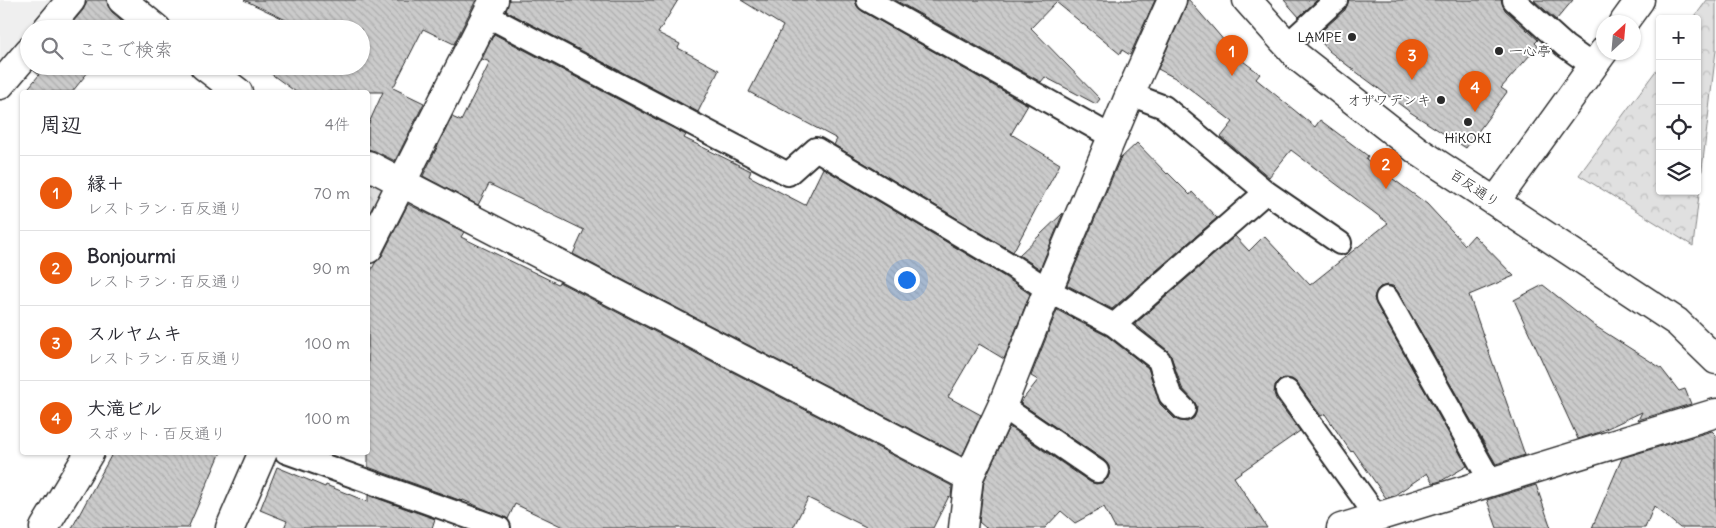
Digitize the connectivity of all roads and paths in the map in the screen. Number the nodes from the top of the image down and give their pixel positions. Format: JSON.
{"nodes":[{"id":1,"x":71,"y":0,"type":"edge"},
{"id":2,"x":122,"y":0,"type":"edge"},
{"id":3,"x":868,"y":0,"type":"edge"},
{"id":4,"x":1172,"y":0,"type":"edge"},
{"id":5,"x":1247,"y":0,"type":"edge"},
{"id":6,"x":1336,"y":0,"type":"edge"},
{"id":7,"x":1514,"y":0,"type":"edge"},
{"id":8,"x":1640,"y":0,"type":"edge"},
{"id":9,"x":490,"y":8,"type":"edge"},
{"id":10,"x":1629,"y":15,"type":"edge"},
{"id":11,"x":54,"y":20,"type":"edge"},
{"id":12,"x":147,"y":20,"type":"edge"},
{"id":13,"x":1287,"y":45,"type":"junction"},
{"id":14,"x":1596,"y":57,"type":"edge"},
{"id":15,"x":1597,"y":60,"type":"edge"},
{"id":16,"x":20,"y":62,"type":"edge"},
{"id":17,"x":214,"y":75,"type":"edge"},
{"id":18,"x":0,"y":85,"type":"edge"},
{"id":19,"x":232,"y":90,"type":"edge"},
{"id":20,"x":1130,"y":94,"type":"junction"},
{"id":21,"x":1112,"y":137,"type":"junction"},
{"id":22,"x":370,"y":166,"type":"edge"},
{"id":23,"x":402,"y":184,"type":"junction"},
{"id":24,"x":1266,"y":192,"type":"junction"},
{"id":25,"x":1495,"y":202,"type":"junction"},
{"id":26,"x":1340,"y":243,"type":"dead end"},
{"id":27,"x":370,"y":245,"type":"edge"},
{"id":28,"x":1048,"y":290,"type":"junction"},
{"id":29,"x":1388,"y":298,"type":"dead end"},
{"id":30,"x":1114,"y":325,"type":"junction"},
{"id":31,"x":1716,"y":360,"type":"edge"},
{"id":32,"x":1288,"y":391,"type":"dead end"},
{"id":33,"x":1002,"y":406,"type":"junction"},
{"id":34,"x":1184,"y":409,"type":"dead end"},
{"id":35,"x":1716,"y":413,"type":"edge"},
{"id":36,"x":88,"y":455,"type":"edge"},
{"id":37,"x":262,"y":455,"type":"edge"},
{"id":38,"x":294,"y":455,"type":"edge"},
{"id":39,"x":1097,"y":471,"type":"dead end"},
{"id":40,"x":969,"y":478,"type":"junction"},
{"id":41,"x":1491,"y":482,"type":"junction"},
{"id":42,"x":1377,"y":517,"type":"junction"},
{"id":43,"x":44,"y":528,"type":"edge"},
{"id":44,"x":230,"y":528,"type":"edge"},
{"id":45,"x":499,"y":528,"type":"edge"},
{"id":46,"x":963,"y":528,"type":"edge"},
{"id":47,"x":1341,"y":528,"type":"edge"}],
"edges":[{"from":1,"to":11,"type":"street"},
{"from":2,"to":12,"type":"street"},
{"from":3,"to":21,"type":"lane"},
{"from":4,"to":20,"type":"street"},
{"from":5,"to":13,"type":"street","name":"百反通り"},
{"from":6,"to":13,"type":"lane"},
{"from":7,"to":14,"type":"lane"},
{"from":8,"to":10,"type":"street"},
{"from":9,"to":23,"type":"street"},
{"from":9,"to":28,"type":"lane"},
{"from":13,"to":25,"type":"street","name":"百反通り"},
{"from":15,"to":25,"type":"street"},
{"from":16,"to":18,"type":"street"},
{"from":17,"to":19,"type":"street"},
{"from":20,"to":21,"type":"street"},
{"from":20,"to":24,"type":"lane"},
{"from":21,"to":28,"type":"street"},
{"from":22,"to":23,"type":"street"},
{"from":23,"to":27,"type":"street"},
{"from":23,"to":40,"type":"street"},
{"from":24,"to":26,"type":"lane"},
{"from":24,"to":30,"type":"lane"},
{"from":25,"to":31,"type":"street","name":"百反通り"},
{"from":28,"to":30,"type":"lane"},
{"from":28,"to":33,"type":"street"},
{"from":29,"to":41,"type":"lane"},
{"from":30,"to":34,"type":"lane"},
{"from":32,"to":42,"type":"lane"},
{"from":33,"to":39,"type":"lane"},
{"from":33,"to":40,"type":"street"},
{"from":35,"to":41,"type":"street"},
{"from":36,"to":43,"type":"street"},
{"from":37,"to":44,"type":"street"},
{"from":38,"to":45,"type":"lane"},
{"from":40,"to":46,"type":"street"},
{"from":41,"to":42,"type":"street"},
{"from":42,"to":47,"type":"street"}]}
